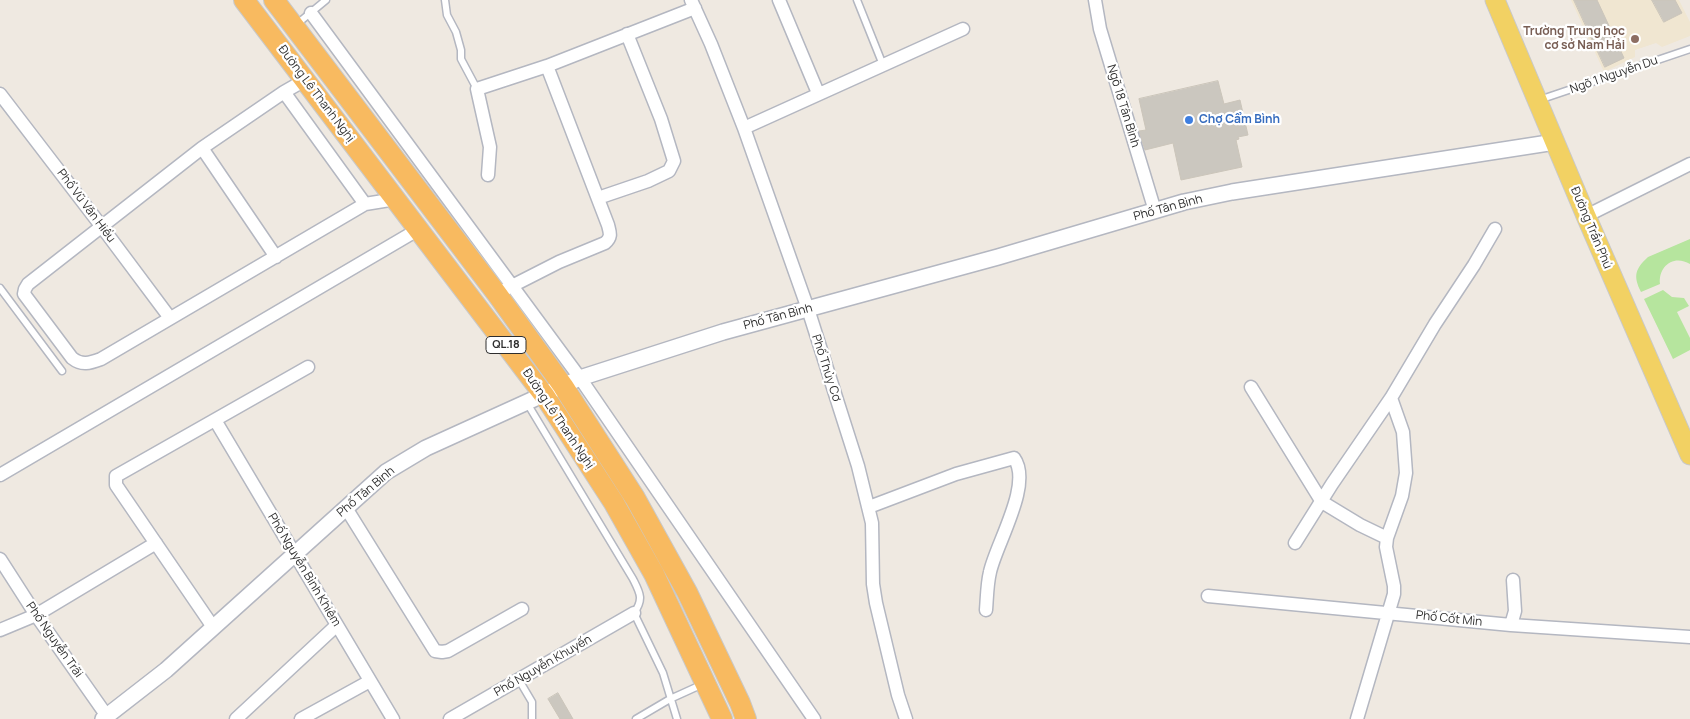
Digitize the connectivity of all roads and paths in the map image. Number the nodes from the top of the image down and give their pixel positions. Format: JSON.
{"nodes":[{"id":1,"x":244,"y":0,"type":"edge"},
{"id":2,"x":274,"y":0,"type":"edge"},
{"id":3,"x":326,"y":0,"type":"edge"},
{"id":4,"x":445,"y":0,"type":"edge"},
{"id":5,"x":779,"y":0,"type":"edge"},
{"id":6,"x":857,"y":0,"type":"edge"},
{"id":7,"x":1095,"y":0,"type":"edge"},
{"id":8,"x":1495,"y":0,"type":"edge"},
{"id":9,"x":693,"y":4,"type":"edge"},
{"id":10,"x":311,"y":13,"type":"junction"},
{"id":11,"x":294,"y":26,"type":"junction"},
{"id":12,"x":963,"y":28,"type":"dead end"},
{"id":13,"x":627,"y":34,"type":"junction"},
{"id":14,"x":1690,"y":49,"type":"edge"},
{"id":15,"x":883,"y":65,"type":"junction"},
{"id":16,"x":547,"y":66,"type":"junction"},
{"id":17,"x":305,"y":80,"type":"junction"},
{"id":18,"x":477,"y":89,"type":"junction"},
{"id":19,"x":284,"y":92,"type":"junction"},
{"id":20,"x":818,"y":93,"type":"junction"},
{"id":21,"x":0,"y":94,"type":"edge"},
{"id":22,"x":1538,"y":101,"type":"junction"},
{"id":23,"x":744,"y":128,"type":"junction"},
{"id":24,"x":1555,"y":142,"type":"junction"},
{"id":25,"x":202,"y":148,"type":"junction"},
{"id":26,"x":1690,"y":164,"type":"edge"},
{"id":27,"x":488,"y":175,"type":"dead end"},
{"id":28,"x":598,"y":198,"type":"junction"},
{"id":29,"x":396,"y":200,"type":"junction"},
{"id":30,"x":365,"y":204,"type":"junction"},
{"id":31,"x":1155,"y":211,"type":"junction"},
{"id":32,"x":1586,"y":216,"type":"junction"},
{"id":33,"x":102,"y":226,"type":"junction"},
{"id":34,"x":419,"y":229,"type":"junction"},
{"id":35,"x":1496,"y":229,"type":"dead end"},
{"id":36,"x":276,"y":256,"type":"junction"},
{"id":37,"x":0,"y":288,"type":"edge"},
{"id":38,"x":505,"y":290,"type":"junction"},
{"id":39,"x":808,"y":309,"type":"junction"},
{"id":40,"x":170,"y":318,"type":"junction"},
{"id":41,"x":308,"y":367,"type":"dead end"},
{"id":42,"x":62,"y":371,"type":"dead end"},
{"id":43,"x":572,"y":382,"type":"junction"},
{"id":44,"x":1251,"y":387,"type":"dead end"},
{"id":45,"x":1391,"y":398,"type":"junction"},
{"id":46,"x":535,"y":399,"type":"junction"},
{"id":47,"x":215,"y":420,"type":"junction"},
{"id":48,"x":1690,"y":455,"type":"edge"},
{"id":49,"x":0,"y":475,"type":"edge"},
{"id":50,"x":1322,"y":502,"type":"junction"},
{"id":51,"x":869,"y":507,"type":"junction"},
{"id":52,"x":346,"y":508,"type":"junction"},
{"id":53,"x":1387,"y":538,"type":"junction"},
{"id":54,"x":156,"y":543,"type":"junction"},
{"id":55,"x":1295,"y":543,"type":"dead end"},
{"id":56,"x":295,"y":555,"type":"junction"},
{"id":57,"x":0,"y":559,"type":"edge"},
{"id":58,"x":1513,"y":580,"type":"dead end"},
{"id":59,"x":1208,"y":596,"type":"dead end"},
{"id":60,"x":522,"y":609,"type":"dead end"},
{"id":61,"x":986,"y":610,"type":"dead end"},
{"id":62,"x":634,"y":613,"type":"junction"},
{"id":63,"x":1388,"y":613,"type":"junction"},
{"id":64,"x":36,"y":615,"type":"junction"},
{"id":65,"x":337,"y":625,"type":"junction"},
{"id":66,"x":1511,"y":625,"type":"junction"},
{"id":67,"x":213,"y":627,"type":"junction"},
{"id":68,"x":0,"y":630,"type":"edge"},
{"id":69,"x":1690,"y":637,"type":"edge"},
{"id":70,"x":725,"y":671,"type":"junction"},
{"id":71,"x":519,"y":680,"type":"junction"},
{"id":72,"x":370,"y":681,"type":"junction"},
{"id":73,"x":706,"y":683,"type":"junction"},
{"id":74,"x":670,"y":699,"type":"junction"},
{"id":75,"x":106,"y":718,"type":"edge"},
{"id":76,"x":236,"y":719,"type":"edge"},
{"id":77,"x":301,"y":719,"type":"edge"},
{"id":78,"x":393,"y":719,"type":"edge"},
{"id":79,"x":450,"y":719,"type":"edge"},
{"id":80,"x":532,"y":719,"type":"edge"},
{"id":81,"x":636,"y":719,"type":"edge"},
{"id":82,"x":678,"y":719,"type":"edge"},
{"id":83,"x":722,"y":719,"type":"edge"},
{"id":84,"x":746,"y":719,"type":"edge"},
{"id":85,"x":814,"y":719,"type":"edge"},
{"id":86,"x":906,"y":719,"type":"edge"},
{"id":87,"x":1358,"y":719,"type":"edge"}],
"edges":[{"from":1,"to":17,"type":"highway","name":"Đường Lê Thanh Nghị","number":"QL.18"},
{"from":2,"to":11,"type":"highway","name":"Đường Lê Thanh Nghị","number":"QL.18"},
{"from":3,"to":10,"type":"lane"},
{"from":4,"to":18,"type":"lane"},
{"from":5,"to":20,"type":"street"},
{"from":6,"to":15,"type":"lane"},
{"from":7,"to":31,"type":"street","name":"Ngõ 18 Tân Bình"},
{"from":8,"to":22,"type":"main road","name":"Đường Trần Phú"},
{"from":9,"to":13,"type":"street"},
{"from":9,"to":23,"type":"street","name":"Phố Thủy Cơ"},
{"from":10,"to":11,"type":"lane"},
{"from":10,"to":38,"type":"street"},
{"from":11,"to":38,"type":"highway","name":"Đường Lê Thanh Nghị","number":"QL.18"},
{"from":12,"to":15,"type":"street"},
{"from":13,"to":16,"type":"street"},
{"from":13,"to":28,"type":"street"},
{"from":14,"to":22,"type":"lane","name":"Ngõ 1 Nguyễn Du"},
{"from":15,"to":20,"type":"street"},
{"from":16,"to":18,"type":"street"},
{"from":16,"to":28,"type":"street"},
{"from":17,"to":19,"type":"street"},
{"from":17,"to":29,"type":"highway","name":"Đường Lê Thanh Nghị","number":"QL.18"},
{"from":18,"to":27,"type":"street"},
{"from":19,"to":25,"type":"street"},
{"from":19,"to":30,"type":"street"},
{"from":20,"to":23,"type":"street"},
{"from":21,"to":33,"type":"street","name":"Phố Vũ Văn Hiếu"},
{"from":22,"to":24,"type":"main road","name":"Đường Trần Phú"},
{"from":23,"to":39,"type":"street","name":"Phố Thủy Cơ"},
{"from":24,"to":31,"type":"street","name":"Phố Tân Bình"},
{"from":24,"to":32,"type":"main road","name":"Đường Trần Phú"},
{"from":25,"to":33,"type":"street"},
{"from":25,"to":36,"type":"street"},
{"from":26,"to":32,"type":"street"},
{"from":28,"to":38,"type":"street"},
{"from":29,"to":30,"type":"street"},
{"from":29,"to":34,"type":"highway","name":"Đường Lê Thanh Nghị","number":"QL.18"},
{"from":30,"to":36,"type":"street"},
{"from":31,"to":39,"type":"street","name":"Phố Tân Bình"},
{"from":32,"to":48,"type":"main road","name":"Đường Trần Phú"},
{"from":33,"to":40,"type":"street","name":"Phố Vũ Văn Hiếu"},
{"from":33,"to":40,"type":"street"},
{"from":34,"to":46,"type":"highway","name":"Đường Lê Thanh Nghị","number":"QL.18"},
{"from":34,"to":49,"type":"street"},
{"from":35,"to":45,"type":"street"},
{"from":36,"to":40,"type":"street"},
{"from":37,"to":42,"type":"lane"},
{"from":38,"to":43,"type":"highway","name":"Đường Lê Thanh Nghị","number":"QL.18"},
{"from":39,"to":43,"type":"street","name":"Phố Tân Bình"},
{"from":39,"to":51,"type":"street","name":"Phố Thủy Cơ"},
{"from":41,"to":47,"type":"street"},
{"from":43,"to":46,"type":"street","name":"Phố Tân Bình"},
{"from":43,"to":70,"type":"highway","name":"Đường Lê Thanh Nghị","number":"QL.18"},
{"from":43,"to":85,"type":"street"},
{"from":44,"to":50,"type":"street"},
{"from":45,"to":50,"type":"street"},
{"from":45,"to":53,"type":"street"},
{"from":46,"to":52,"type":"street","name":"Phố Tân Bình"},
{"from":46,"to":62,"type":"lane"},
{"from":46,"to":73,"type":"highway","name":"Đường Lê Thanh Nghị","number":"QL.18"},
{"from":47,"to":54,"type":"street"},
{"from":47,"to":56,"type":"street","name":"Phố Nguyễn Bỉnh Khiêm"},
{"from":50,"to":53,"type":"street"},
{"from":50,"to":55,"type":"street"},
{"from":51,"to":61,"type":"street"},
{"from":51,"to":86,"type":"street","name":"Phố Thủy Cơ"},
{"from":52,"to":56,"type":"street","name":"Phố Tân Bình"},
{"from":52,"to":60,"type":"street"},
{"from":53,"to":63,"type":"street"},
{"from":54,"to":64,"type":"street"},
{"from":54,"to":67,"type":"street"},
{"from":56,"to":65,"type":"street","name":"Phố Nguyễn Bỉnh Khiêm"},
{"from":56,"to":67,"type":"street","name":"Phố Tân Bình"},
{"from":57,"to":64,"type":"street","name":"Phố Nguyễn Trãi"},
{"from":58,"to":66,"type":"street"},
{"from":59,"to":63,"type":"street","name":"Phố Cốt Mìn"},
{"from":62,"to":71,"type":"street","name":"Phố Nguyễn Khuyến"},
{"from":62,"to":74,"type":"lane"},
{"from":63,"to":66,"type":"street","name":"Phố Cốt Mìn"},
{"from":63,"to":87,"type":"street"},
{"from":64,"to":68,"type":"street"},
{"from":64,"to":75,"type":"street","name":"Phố Nguyễn Trãi"},
{"from":65,"to":72,"type":"street","name":"Phố Nguyễn Bỉnh Khiêm"},
{"from":65,"to":76,"type":"street"},
{"from":66,"to":69,"type":"street","name":"Phố Cốt Mìn"},
{"from":67,"to":75,"type":"street","name":"Phố Tân Bình"},
{"from":70,"to":73,"type":"highway"},
{"from":70,"to":84,"type":"highway","name":"Đường Lê Thanh Nghị","number":"QL.18"},
{"from":71,"to":79,"type":"street","name":"Phố Nguyễn Khuyến"},
{"from":71,"to":80,"type":"lane"},
{"from":72,"to":77,"type":"street"},
{"from":72,"to":78,"type":"street","name":"Phố Nguyễn Bỉnh Khiêm"},
{"from":73,"to":74,"type":"lane"},
{"from":73,"to":83,"type":"highway","name":"Đường Lê Thanh Nghị","number":"QL.18"},
{"from":74,"to":81,"type":"lane"},
{"from":74,"to":82,"type":"lane"}]}
